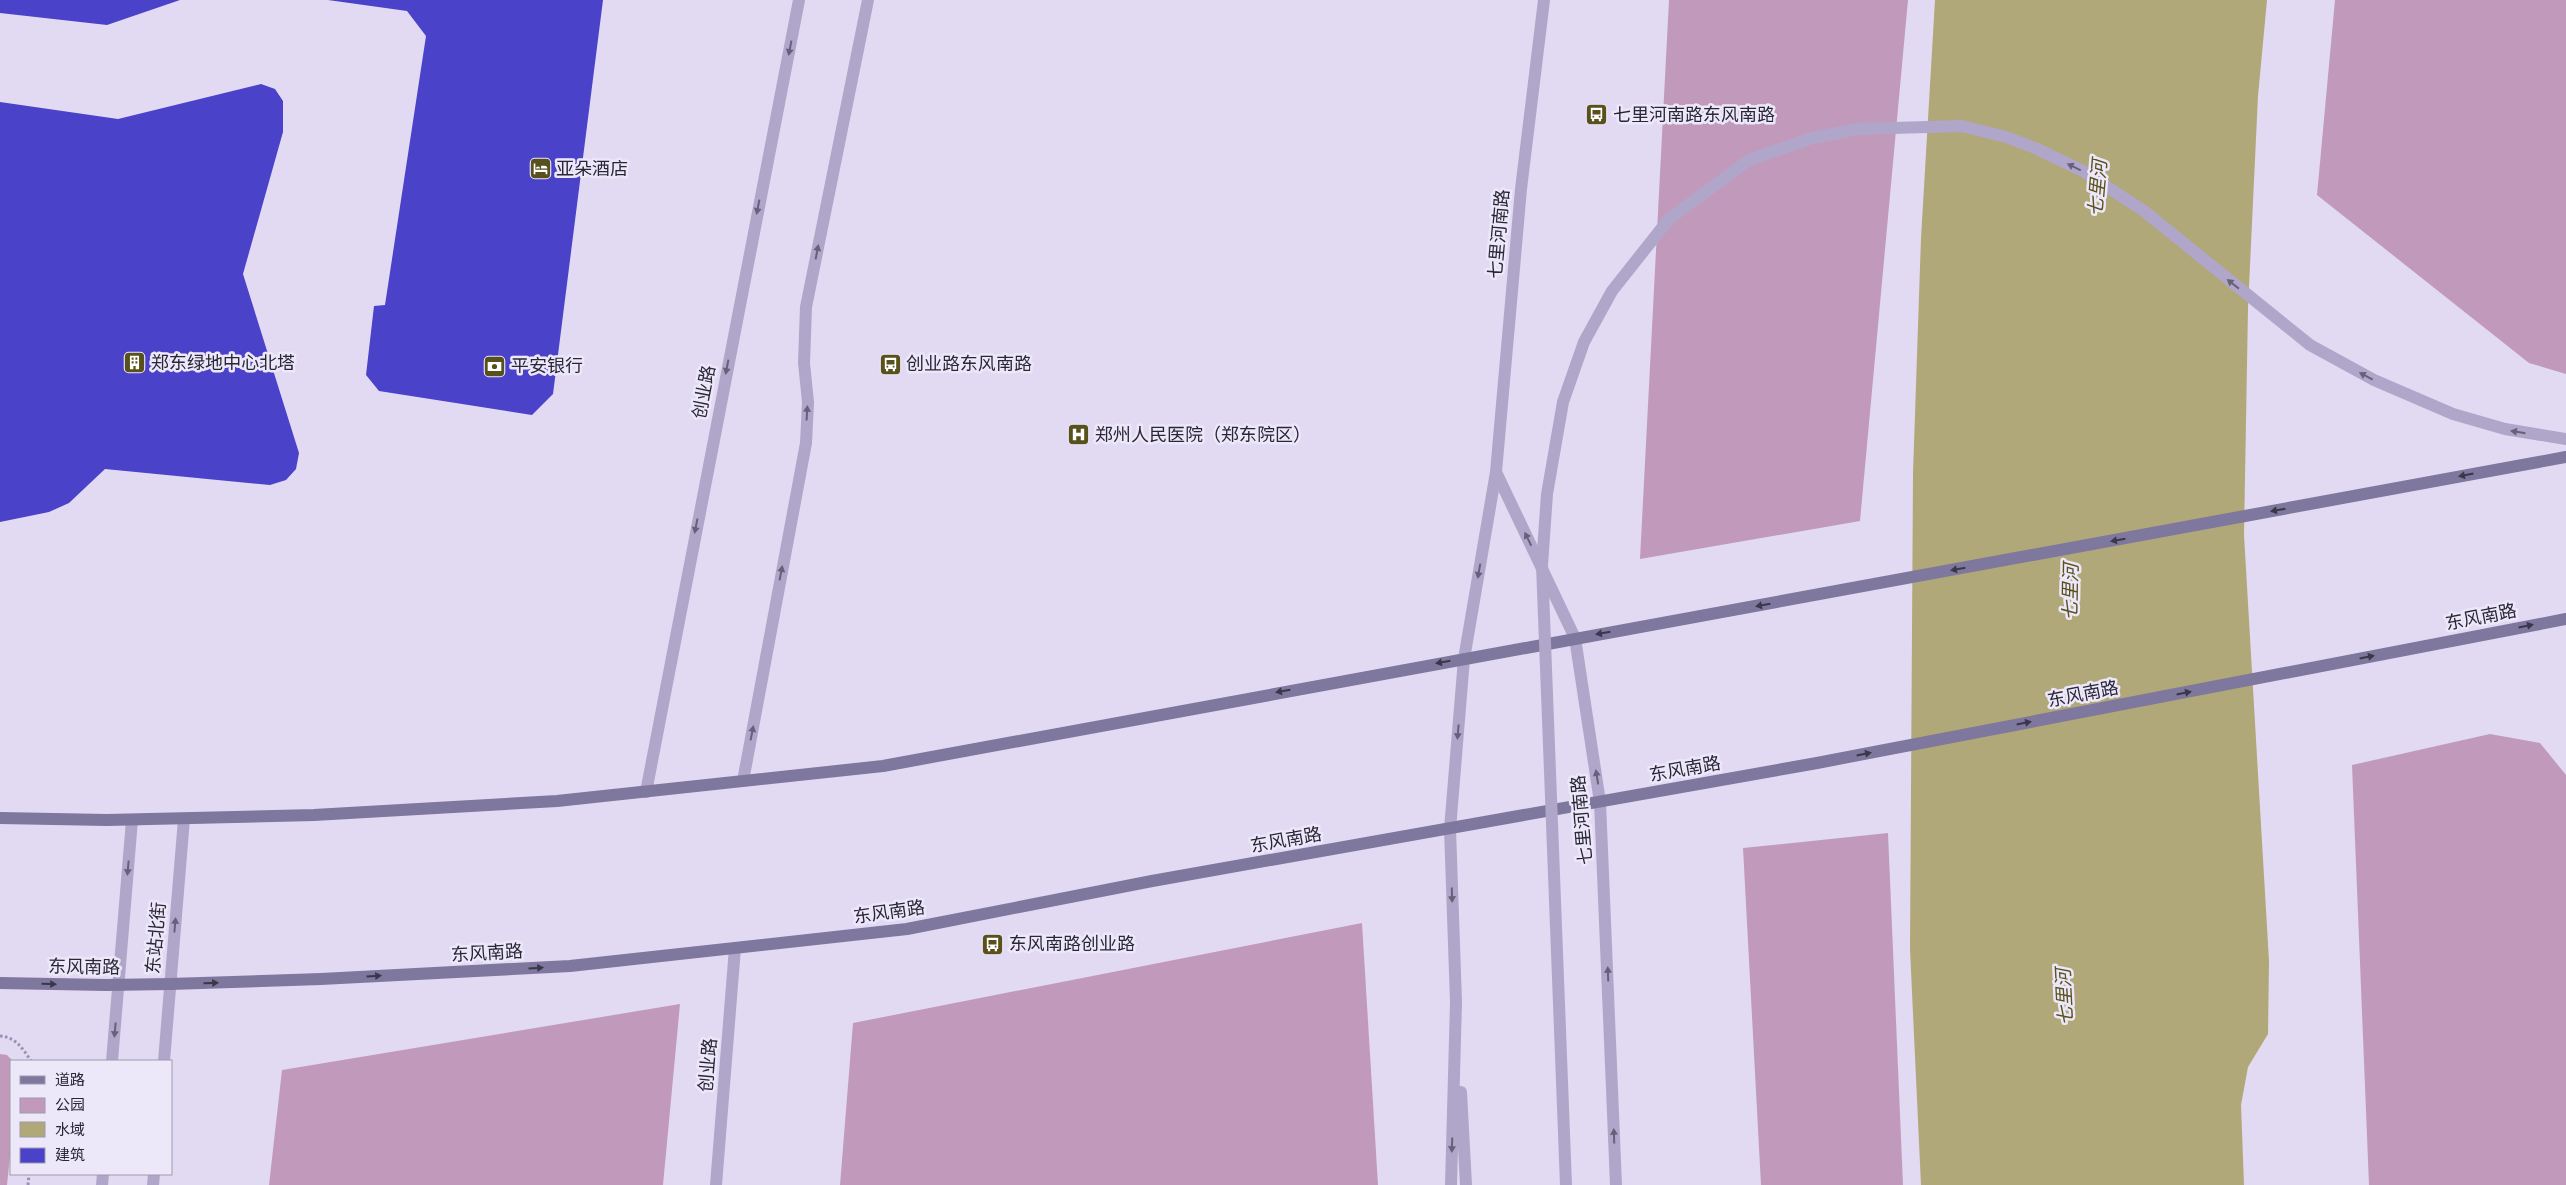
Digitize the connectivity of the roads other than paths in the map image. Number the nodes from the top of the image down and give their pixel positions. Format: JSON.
{"nodes":[{"id":1,"x":800,"y":0,"type":"edge"},
{"id":2,"x":868,"y":0,"type":"edge"},
{"id":3,"x":1544,"y":0,"type":"edge"},
{"id":4,"x":2566,"y":439,"type":"edge"},
{"id":5,"x":2566,"y":457,"type":"edge"},
{"id":6,"x":1496,"y":472,"type":"junction"},
{"id":7,"x":2566,"y":619,"type":"edge"},
{"id":8,"x":1576,"y":638,"type":"junction"},
{"id":9,"x":1464,"y":659,"type":"junction"},
{"id":10,"x":743,"y":781,"type":"junction"},
{"id":11,"x":646,"y":792,"type":"junction"},
{"id":12,"x":1600,"y":802,"type":"junction"},
{"id":13,"x":0,"y":818,"type":"edge"},
{"id":14,"x":184,"y":819,"type":"junction"},
{"id":15,"x":132,"y":820,"type":"junction"},
{"id":16,"x":1450,"y":829,"type":"junction"},
{"id":17,"x":735,"y":948,"type":"junction"},
{"id":18,"x":0,"y":983,"type":"edge"},
{"id":19,"x":170,"y":984,"type":"junction"},
{"id":20,"x":118,"y":985,"type":"junction"},
{"id":21,"x":1456,"y":1002,"type":"junction"},
{"id":22,"x":112,"y":1060,"type":"edge"},
{"id":23,"x":164,"y":1060,"type":"edge"},
{"id":24,"x":716,"y":1185,"type":"edge"},
{"id":25,"x":1451,"y":1185,"type":"edge"},
{"id":26,"x":1466,"y":1185,"type":"edge"},
{"id":27,"x":1566,"y":1185,"type":"edge"},
{"id":28,"x":1616,"y":1185,"type":"edge"}],
"edges":[{"from":1,"to":11,"type":"street","name":"创业路","one_way":true},
{"from":10,"to":2,"type":"street","one_way":true},
{"from":3,"to":6,"type":"street","name":"七里河南路"},
{"from":4,"to":27,"type":"street","one_way":true,"bridge":true},
{"from":5,"to":8,"type":"main road","one_way":true},
{"from":8,"to":6,"type":"street","name":"七里河南路","one_way":true},
{"from":6,"to":9,"type":"street","name":"七里河南路","one_way":true},
{"from":12,"to":7,"type":"main road","name":"东风南路","one_way":true},
{"from":8,"to":9,"type":"main road"},
{"from":12,"to":8,"type":"street","name":"七里河南路","one_way":true},
{"from":9,"to":10,"type":"main road","one_way":true},
{"from":9,"to":16,"type":"street","name":"七里河南路","one_way":true},
{"from":10,"to":11,"type":"main road"},
{"from":11,"to":14,"type":"main road"},
{"from":12,"to":16,"type":"main road","name":"东风南路"},
{"from":28,"to":12,"type":"street","name":"七里河南路","one_way":true},
{"from":13,"to":15,"type":"main road"},
{"from":14,"to":15,"type":"main road"},
{"from":19,"to":14,"type":"street","name":"东站北街","one_way":true},
{"from":15,"to":20,"type":"street","name":"东站北街","one_way":true},
{"from":16,"to":17,"type":"main road","name":"东风南路"},
{"from":16,"to":21,"type":"street","name":"七里河南路","one_way":true},
{"from":19,"to":17,"type":"main road","name":"东风南路","one_way":true},
{"from":17,"to":24,"type":"street","name":"创业路"},
{"from":18,"to":20,"type":"main road","name":"东风南路","one_way":true},
{"from":19,"to":20,"type":"main road","name":"东风南路"},
{"from":19,"to":23,"type":"street","name":"东站北街"},
{"from":20,"to":22,"type":"street","name":"东站北街","one_way":true},
{"from":21,"to":25,"type":"street","name":"七里河南路","one_way":true},
{"from":21,"to":26,"type":"street"}]}
